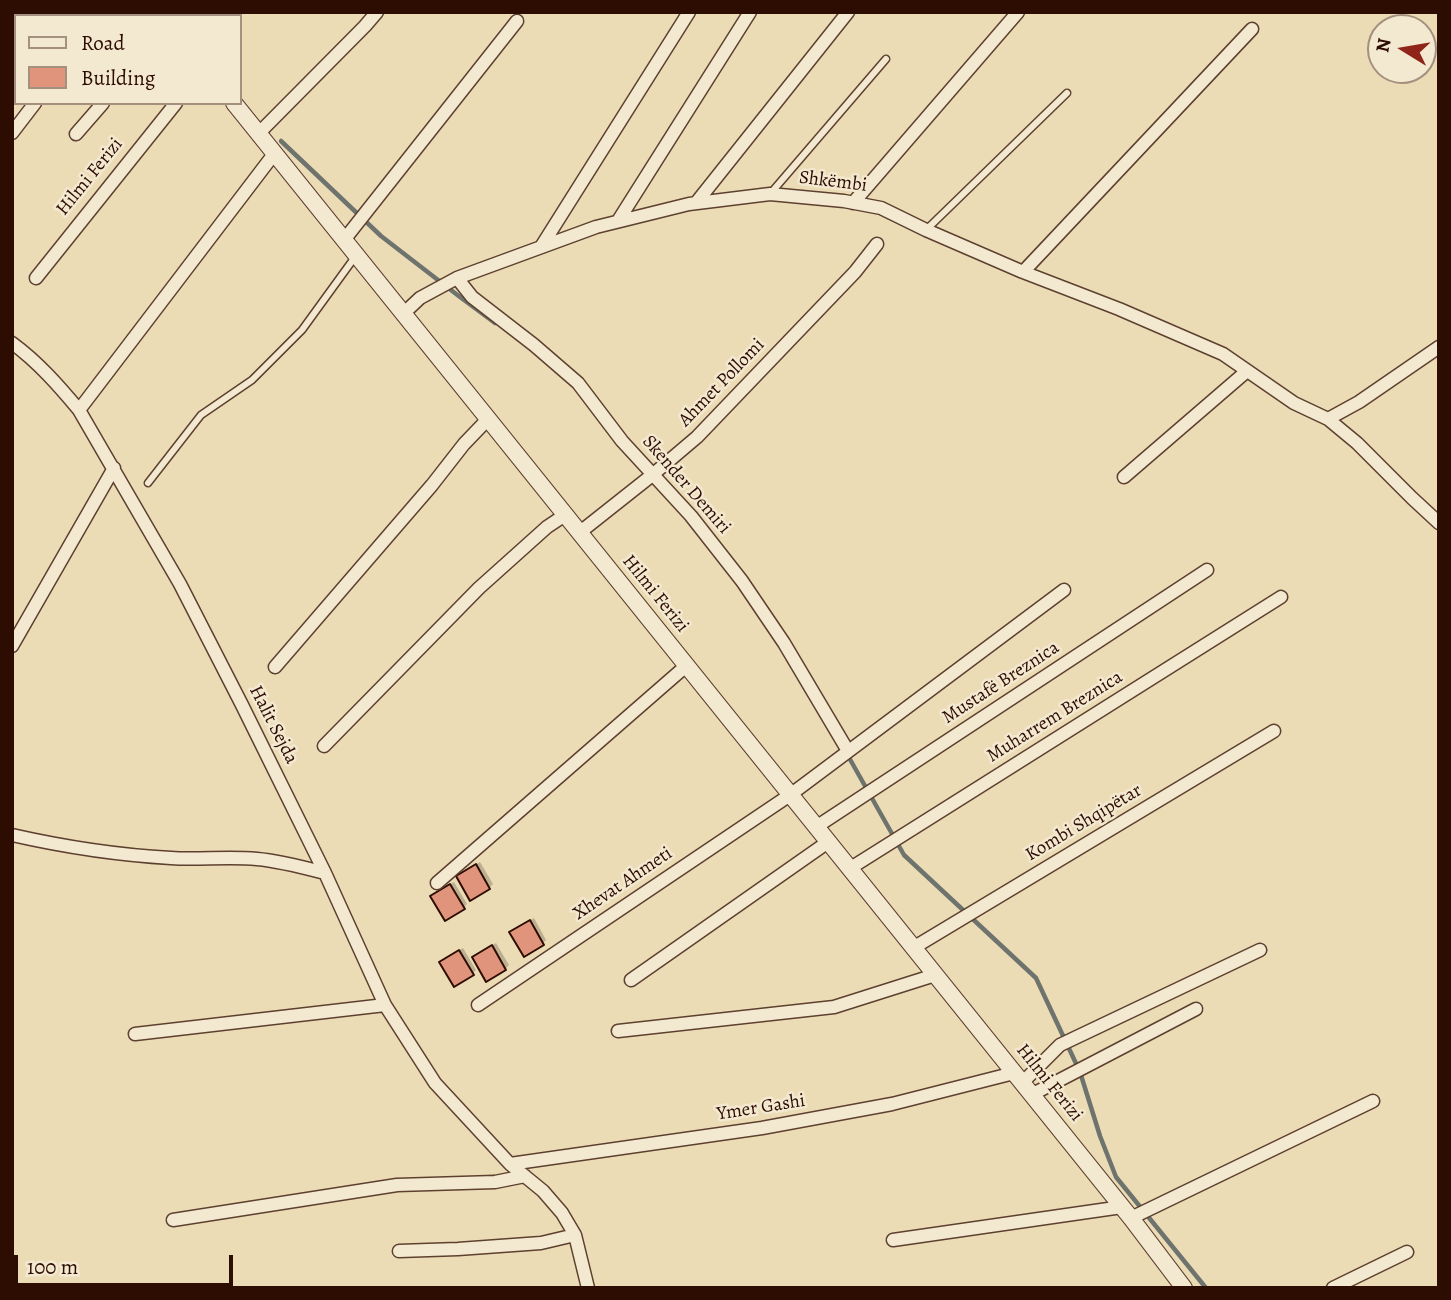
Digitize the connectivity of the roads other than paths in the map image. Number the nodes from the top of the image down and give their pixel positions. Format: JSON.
{"nodes":[{"id":1,"x":377,"y":12,"type":"edge"},
{"id":2,"x":689,"y":12,"type":"edge"},
{"id":3,"x":750,"y":12,"type":"edge"},
{"id":4,"x":848,"y":12,"type":"edge"},
{"id":5,"x":1018,"y":12,"type":"edge"},
{"id":6,"x":517,"y":21,"type":"dead end"},
{"id":7,"x":1252,"y":30,"type":"dead end"},
{"id":8,"x":886,"y":60,"type":"dead end"},
{"id":9,"x":1067,"y":93,"type":"dead end"},
{"id":10,"x":33,"y":105,"type":"edge"},
{"id":11,"x":101,"y":105,"type":"edge"},
{"id":12,"x":174,"y":105,"type":"edge"},
{"id":13,"x":236,"y":105,"type":"edge"},
{"id":14,"x":12,"y":133,"type":"edge"},
{"id":15,"x":76,"y":134,"type":"dead end"},
{"id":16,"x":258,"y":134,"type":"junction"},
{"id":17,"x":274,"y":154,"type":"junction"},
{"id":18,"x":770,"y":194,"type":"junction"},
{"id":19,"x":696,"y":203,"type":"junction"},
{"id":20,"x":853,"y":203,"type":"junction"},
{"id":21,"x":618,"y":221,"type":"junction"},
{"id":22,"x":926,"y":230,"type":"junction"},
{"id":23,"x":344,"y":240,"type":"junction"},
{"id":24,"x":877,"y":244,"type":"dead end"},
{"id":25,"x":541,"y":247,"type":"junction"},
{"id":26,"x":356,"y":256,"type":"junction"},
{"id":27,"x":1023,"y":272,"type":"junction"},
{"id":28,"x":36,"y":278,"type":"dead end"},
{"id":29,"x":453,"y":279,"type":"junction"},
{"id":30,"x":403,"y":314,"type":"junction"},
{"id":31,"x":12,"y":344,"type":"edge"},
{"id":32,"x":1439,"y":347,"type":"edge"},
{"id":33,"x":1247,"y":370,"type":"junction"},
{"id":34,"x":79,"y":410,"type":"junction"},
{"id":35,"x":488,"y":419,"type":"junction"},
{"id":36,"x":1328,"y":419,"type":"junction"},
{"id":37,"x":114,"y":468,"type":"junction"},
{"id":38,"x":1124,"y":477,"type":"dead end"},
{"id":39,"x":648,"y":478,"type":"junction"},
{"id":40,"x":148,"y":483,"type":"dead end"},
{"id":41,"x":565,"y":515,"type":"junction"},
{"id":42,"x":1439,"y":523,"type":"edge"},
{"id":43,"x":579,"y":533,"type":"junction"},
{"id":44,"x":1206,"y":570,"type":"dead end"},
{"id":45,"x":1064,"y":590,"type":"dead end"},
{"id":46,"x":1281,"y":597,"type":"dead end"},
{"id":47,"x":12,"y":646,"type":"edge"},
{"id":48,"x":686,"y":666,"type":"junction"},
{"id":49,"x":275,"y":667,"type":"dead end"},
{"id":50,"x":1274,"y":731,"type":"dead end"},
{"id":51,"x":324,"y":746,"type":"dead end"},
{"id":52,"x":844,"y":754,"type":"junction"},
{"id":53,"x":790,"y":795,"type":"junction"},
{"id":54,"x":816,"y":827,"type":"junction"},
{"id":55,"x":12,"y":835,"type":"edge"},
{"id":56,"x":828,"y":842,"type":"junction"},
{"id":57,"x":849,"y":869,"type":"junction"},
{"id":58,"x":325,"y":873,"type":"junction"},
{"id":59,"x":437,"y":883,"type":"dead end"},
{"id":60,"x":913,"y":948,"type":"junction"},
{"id":61,"x":1260,"y":950,"type":"dead end"},
{"id":62,"x":934,"y":975,"type":"junction"},
{"id":63,"x":631,"y":980,"type":"dead end"},
{"id":64,"x":385,"y":1004,"type":"junction"},
{"id":65,"x":478,"y":1005,"type":"dead end"},
{"id":66,"x":1196,"y":1009,"type":"dead end"},
{"id":67,"x":618,"y":1031,"type":"dead end"},
{"id":68,"x":135,"y":1034,"type":"dead end"},
{"id":69,"x":1022,"y":1084,"type":"junction"},
{"id":70,"x":1373,"y":1101,"type":"dead end"},
{"id":71,"x":510,"y":1164,"type":"junction"},
{"id":72,"x":525,"y":1176,"type":"junction"},
{"id":73,"x":1129,"y":1214,"type":"junction"},
{"id":74,"x":173,"y":1220,"type":"dead end"},
{"id":75,"x":575,"y":1235,"type":"junction"},
{"id":76,"x":893,"y":1240,"type":"dead end"},
{"id":77,"x":399,"y":1251,"type":"dead end"},
{"id":78,"x":1408,"y":1252,"type":"dead end"},
{"id":79,"x":588,"y":1288,"type":"edge"},
{"id":80,"x":1184,"y":1288,"type":"edge"},
{"id":81,"x":1333,"y":1288,"type":"edge"}],
"edges":[{"from":1,"to":16,"type":"street"},
{"from":2,"to":25,"type":"street"},
{"from":3,"to":21,"type":"street"},
{"from":4,"to":19,"type":"street"},
{"from":5,"to":20,"type":"street"},
{"from":6,"to":23,"type":"street"},
{"from":7,"to":27,"type":"street"},
{"from":8,"to":18,"type":"lane"},
{"from":9,"to":22,"type":"lane"},
{"from":10,"to":14,"type":"street"},
{"from":11,"to":15,"type":"street","name":"Hilmi Ferizi"},
{"from":12,"to":28,"type":"street","name":"Hilmi Ferizi"},
{"from":13,"to":16,"type":"street","name":"Hilmi Ferizi"},
{"from":16,"to":17,"type":"street","name":"Hilmi Ferizi"},
{"from":17,"to":23,"type":"street","name":"Hilmi Ferizi"},
{"from":17,"to":34,"type":"street"},
{"from":18,"to":19,"type":"street","name":"Shkëmbi"},
{"from":18,"to":20,"type":"street","name":"Shkëmbi"},
{"from":19,"to":21,"type":"street","name":"Shkëmbi"},
{"from":20,"to":22,"type":"street","name":"Shkëmbi"},
{"from":21,"to":25,"type":"street","name":"Shkëmbi"},
{"from":22,"to":27,"type":"street","name":"Shkëmbi"},
{"from":23,"to":26,"type":"street","name":"Hilmi Ferizi"},
{"from":24,"to":39,"type":"street","name":"Ahmet Pollomi"},
{"from":25,"to":29,"type":"street","name":"Shkëmbi"},
{"from":26,"to":30,"type":"street","name":"Hilmi Ferizi"},
{"from":26,"to":40,"type":"lane"},
{"from":27,"to":33,"type":"street","name":"Shkëmbi"},
{"from":29,"to":30,"type":"street","name":"Shkëmbi"},
{"from":29,"to":39,"type":"street","name":"Skender Demiri"},
{"from":30,"to":35,"type":"street","name":"Hilmi Ferizi"},
{"from":31,"to":34,"type":"street","name":"Halit Sejda"},
{"from":32,"to":36,"type":"street"},
{"from":33,"to":36,"type":"street","name":"Shkëmbi"},
{"from":33,"to":38,"type":"street"},
{"from":34,"to":37,"type":"street","name":"Halit Sejda"},
{"from":35,"to":41,"type":"street","name":"Hilmi Ferizi"},
{"from":35,"to":49,"type":"street"},
{"from":36,"to":42,"type":"street","name":"Shkëmbi"},
{"from":37,"to":47,"type":"street"},
{"from":37,"to":58,"type":"street","name":"Halit Sejda"},
{"from":39,"to":43,"type":"street","name":"Ahmet Pollomi"},
{"from":39,"to":52,"type":"street","name":"Skender Demiri"},
{"from":41,"to":43,"type":"street","name":"Hilmi Ferizi"},
{"from":41,"to":51,"type":"street"},
{"from":43,"to":48,"type":"street","name":"Hilmi Ferizi"},
{"from":44,"to":54,"type":"street","name":"Mustafë Breznica"},
{"from":45,"to":52,"type":"street","name":"Xhevat Ahmeti"},
{"from":46,"to":57,"type":"street","name":"Muharrem Breznica"},
{"from":48,"to":53,"type":"street","name":"Hilmi Ferizi"},
{"from":48,"to":59,"type":"street"},
{"from":50,"to":60,"type":"street","name":"Kombi Shqipëtar"},
{"from":52,"to":53,"type":"street","name":"Xhevat Ahmeti"},
{"from":53,"to":54,"type":"street","name":"Hilmi Ferizi"},
{"from":53,"to":65,"type":"street","name":"Xhevat Ahmeti"},
{"from":54,"to":56,"type":"street","name":"Hilmi Ferizi"},
{"from":55,"to":58,"type":"street"},
{"from":56,"to":57,"type":"street","name":"Hilmi Ferizi"},
{"from":56,"to":63,"type":"street"},
{"from":57,"to":60,"type":"street","name":"Hilmi Ferizi"},
{"from":58,"to":64,"type":"street","name":"Halit Sejda"},
{"from":60,"to":62,"type":"street","name":"Hilmi Ferizi"},
{"from":61,"to":69,"type":"street"},
{"from":62,"to":67,"type":"street"},
{"from":62,"to":69,"type":"street","name":"Hilmi Ferizi"},
{"from":64,"to":68,"type":"street"},
{"from":64,"to":71,"type":"street","name":"Halit Sejda"},
{"from":66,"to":69,"type":"street","name":"Ymer Gashi"},
{"from":69,"to":71,"type":"street","name":"Ymer Gashi"},
{"from":69,"to":73,"type":"street","name":"Hilmi Ferizi"},
{"from":70,"to":73,"type":"street"},
{"from":71,"to":72,"type":"street","name":"Halit Sejda"},
{"from":72,"to":74,"type":"street"},
{"from":72,"to":75,"type":"street","name":"Halit Sejda"},
{"from":73,"to":76,"type":"street"},
{"from":73,"to":80,"type":"street","name":"Hilmi Ferizi"},
{"from":75,"to":77,"type":"street"},
{"from":75,"to":79,"type":"street","name":"Halit Sejda"},
{"from":78,"to":81,"type":"street"}]}
